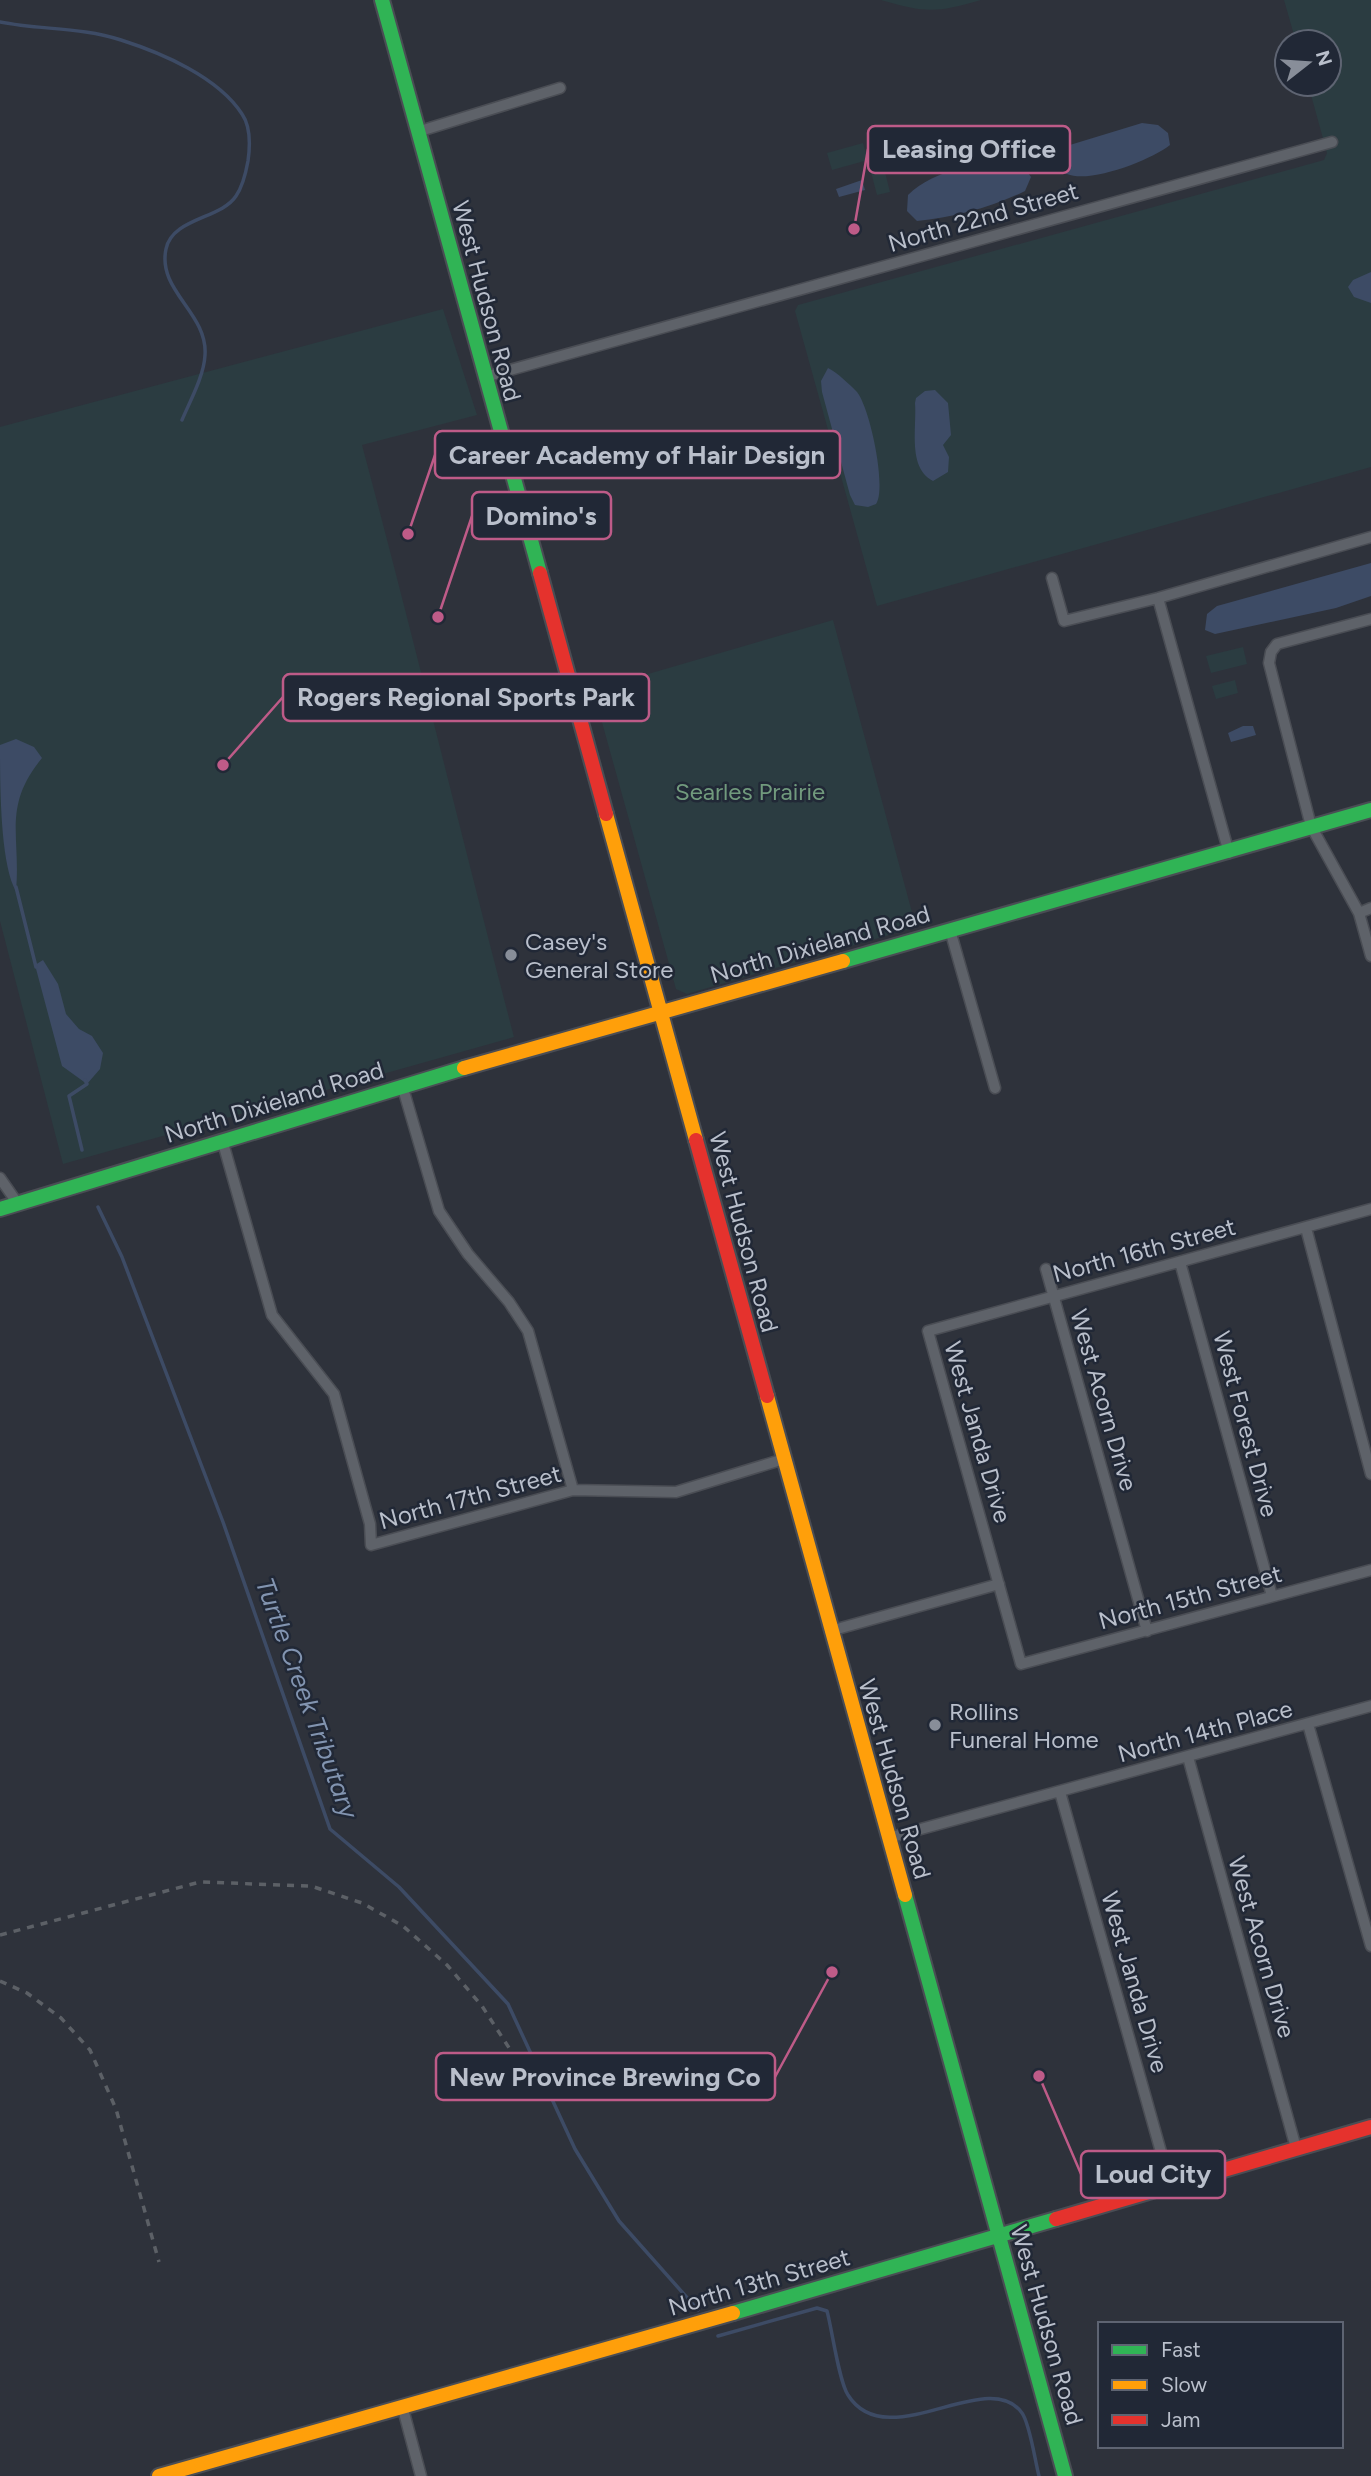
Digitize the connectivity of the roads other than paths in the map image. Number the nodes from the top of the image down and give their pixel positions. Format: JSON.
{"nodes":[{"id":1,"x":382,"y":0,"type":"edge"},
{"id":2,"x":560,"y":88,"type":"dead end"},
{"id":3,"x":417,"y":132,"type":"junction"},
{"id":4,"x":1332,"y":142,"type":"dead end"},
{"id":5,"x":484,"y":377,"type":"junction"},
{"id":6,"x":1371,"y":537,"type":"edge"},
{"id":7,"x":1052,"y":578,"type":"dead end"},
{"id":8,"x":1158,"y":598,"type":"junction"},
{"id":9,"x":1371,"y":619,"type":"edge"},
{"id":10,"x":1371,"y":810,"type":"edge"},
{"id":11,"x":1311,"y":826,"type":"junction"},
{"id":12,"x":1229,"y":853,"type":"junction"},
{"id":13,"x":1371,"y":908,"type":"edge"},
{"id":14,"x":1359,"y":914,"type":"junction"},
{"id":15,"x":950,"y":930,"type":"junction"},
{"id":16,"x":1371,"y":956,"type":"edge"},
{"id":17,"x":661,"y":1014,"type":"junction"},
{"id":18,"x":402,"y":1085,"type":"junction"},
{"id":19,"x":995,"y":1088,"type":"dead end"},
{"id":20,"x":223,"y":1143,"type":"junction"},
{"id":21,"x":0,"y":1178,"type":"edge"},
{"id":22,"x":18,"y":1204,"type":"junction"},
{"id":23,"x":0,"y":1209,"type":"edge"},
{"id":24,"x":1371,"y":1209,"type":"edge"},
{"id":25,"x":1306,"y":1228,"type":"junction"},
{"id":26,"x":1180,"y":1262,"type":"junction"},
{"id":27,"x":1046,"y":1269,"type":"dead end"},
{"id":28,"x":1054,"y":1296,"type":"junction"},
{"id":29,"x":928,"y":1331,"type":"joint"},
{"id":30,"x":784,"y":1459,"type":"junction"},
{"id":31,"x":1371,"y":1474,"type":"edge"},
{"id":32,"x":573,"y":1490,"type":"junction"},
{"id":33,"x":1371,"y":1570,"type":"edge"},
{"id":34,"x":999,"y":1584,"type":"junction"},
{"id":35,"x":1272,"y":1596,"type":"junction"},
{"id":36,"x":830,"y":1631,"type":"junction"},
{"id":37,"x":1147,"y":1631,"type":"junction"},
{"id":38,"x":1021,"y":1664,"type":"joint"},
{"id":39,"x":1371,"y":1706,"type":"edge"},
{"id":40,"x":1308,"y":1724,"type":"junction"},
{"id":41,"x":1188,"y":1757,"type":"junction"},
{"id":42,"x":1060,"y":1792,"type":"junction"},
{"id":43,"x":887,"y":1838,"type":"junction"},
{"id":44,"x":1371,"y":1946,"type":"edge"},
{"id":45,"x":1371,"y":2127,"type":"edge"},
{"id":46,"x":1296,"y":2148,"type":"junction"},
{"id":47,"x":1170,"y":2184,"type":"junction"},
{"id":48,"x":998,"y":2236,"type":"junction"},
{"id":49,"x":403,"y":2409,"type":"junction"},
{"id":50,"x":159,"y":2476,"type":"edge"},
{"id":51,"x":421,"y":2476,"type":"edge"},
{"id":52,"x":1066,"y":2476,"type":"edge"}],
"edges":[{"from":1,"to":3,"type":"main road","name":"West Hudson Road"},
{"from":2,"to":3,"type":"street"},
{"from":3,"to":5,"type":"main road","name":"West Hudson Road"},
{"from":4,"to":5,"type":"street","name":"North 22nd Street"},
{"from":5,"to":17,"type":"main road","name":"West Hudson Road"},
{"from":6,"to":8,"type":"street"},
{"from":7,"to":8,"type":"street"},
{"from":8,"to":12,"type":"street"},
{"from":9,"to":11,"type":"street"},
{"from":10,"to":11,"type":"main road","name":"North Dixieland Road"},
{"from":11,"to":12,"type":"main road","name":"North Dixieland Road"},
{"from":11,"to":14,"type":"street"},
{"from":12,"to":15,"type":"main road","name":"North Dixieland Road"},
{"from":13,"to":14,"type":"street"},
{"from":14,"to":16,"type":"street"},
{"from":15,"to":17,"type":"main road","name":"North Dixieland Road"},
{"from":15,"to":19,"type":"street"},
{"from":17,"to":18,"type":"main road","name":"North Dixieland Road"},
{"from":17,"to":30,"type":"main road","name":"West Hudson Road"},
{"from":18,"to":20,"type":"main road","name":"North Dixieland Road"},
{"from":18,"to":32,"type":"street"},
{"from":20,"to":22,"type":"main road","name":"North Dixieland Road"},
{"from":20,"to":32,"type":"street","name":"North 17th Street"},
{"from":21,"to":22,"type":"street"},
{"from":22,"to":23,"type":"main road","name":"North Dixieland Road"},
{"from":24,"to":25,"type":"street","name":"North 16th Street"},
{"from":25,"to":26,"type":"street","name":"North 16th Street"},
{"from":25,"to":31,"type":"street"},
{"from":26,"to":28,"type":"street","name":"North 16th Street"},
{"from":26,"to":35,"type":"street","name":"West Forest Drive"},
{"from":27,"to":28,"type":"street","name":"West Acorn Drive"},
{"from":28,"to":29,"type":"street","name":"North 16th Street"},
{"from":28,"to":37,"type":"street","name":"West Acorn Drive"},
{"from":29,"to":34,"type":"street","name":"West Janda Drive"},
{"from":30,"to":32,"type":"street","name":"North 17th Street"},
{"from":30,"to":36,"type":"main road","name":"West Hudson Road"},
{"from":33,"to":35,"type":"street","name":"North 15th Street"},
{"from":34,"to":36,"type":"street"},
{"from":34,"to":38,"type":"street","name":"West Janda Drive"},
{"from":35,"to":37,"type":"street","name":"North 15th Street"},
{"from":36,"to":43,"type":"main road","name":"West Hudson Road"},
{"from":37,"to":38,"type":"street","name":"North 15th Street"},
{"from":39,"to":40,"type":"street","name":"North 14th Place"},
{"from":40,"to":41,"type":"street","name":"North 14th Place"},
{"from":40,"to":44,"type":"street"},
{"from":41,"to":42,"type":"street","name":"North 14th Place"},
{"from":41,"to":46,"type":"street","name":"West Acorn Drive"},
{"from":42,"to":43,"type":"street","name":"North 14th Place"},
{"from":42,"to":47,"type":"street","name":"West Janda Drive"},
{"from":43,"to":48,"type":"main road","name":"West Hudson Road"},
{"from":45,"to":46,"type":"main road","name":"North 13th Street"},
{"from":46,"to":47,"type":"main road","name":"North 13th Street"},
{"from":47,"to":48,"type":"main road","name":"North 13th Street"},
{"from":48,"to":49,"type":"main road","name":"North 13th Street"},
{"from":48,"to":52,"type":"main road","name":"West Hudson Road"},
{"from":49,"to":50,"type":"main road","name":"North 13th Street"},
{"from":49,"to":51,"type":"street"}]}
